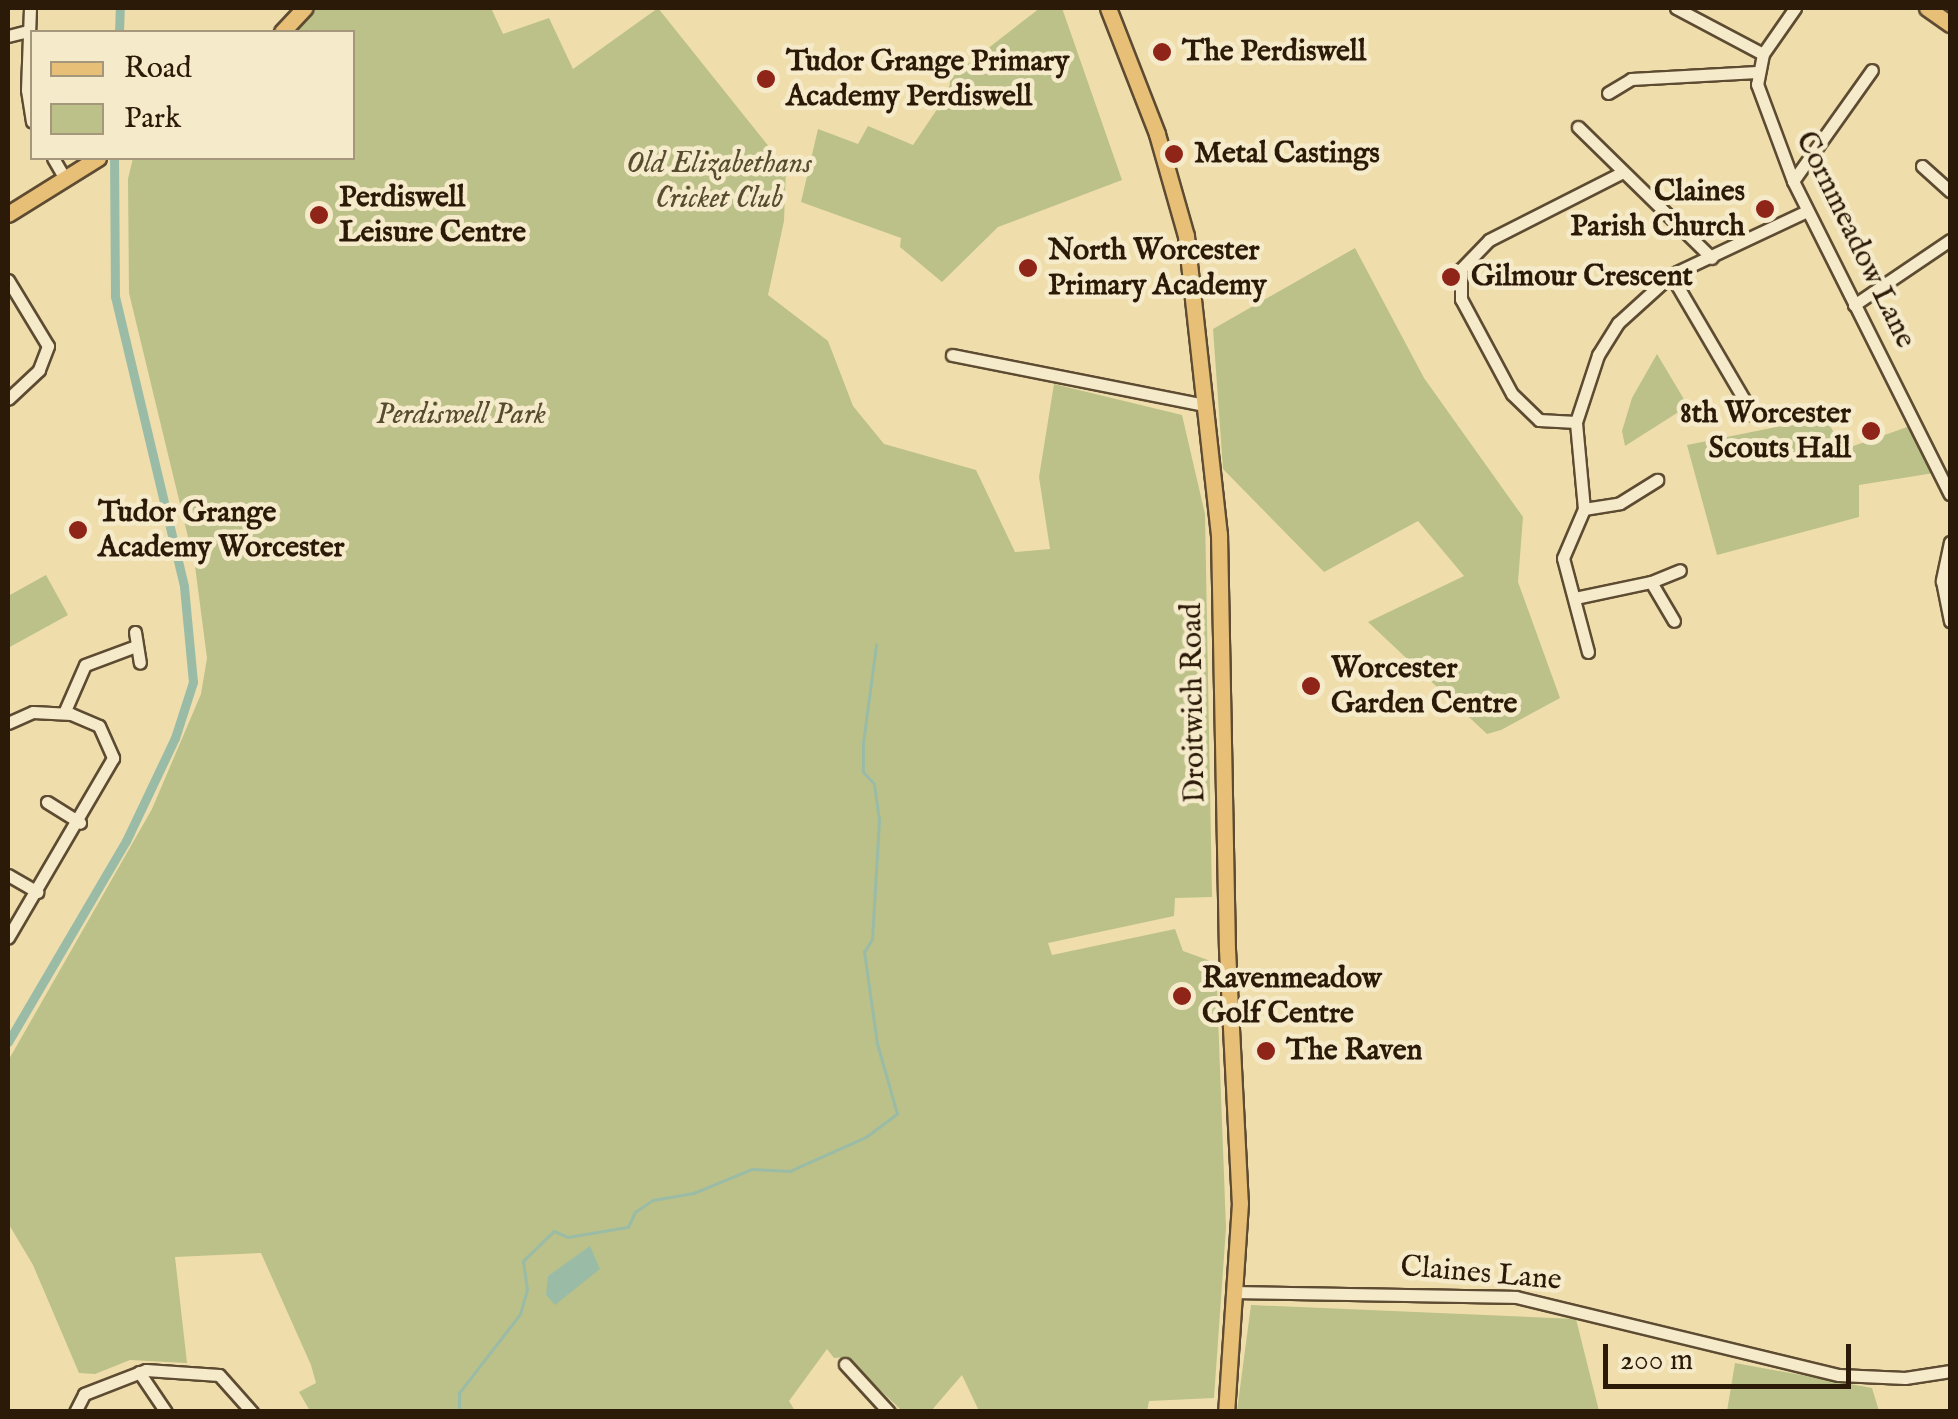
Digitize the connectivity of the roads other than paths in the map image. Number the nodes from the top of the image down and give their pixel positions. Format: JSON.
{"nodes":[{"id":1,"x":30,"y":8,"type":"edge"},
{"id":2,"x":304,"y":8,"type":"edge"},
{"id":3,"x":1108,"y":8,"type":"edge"},
{"id":4,"x":1676,"y":8,"type":"edge"},
{"id":5,"x":1795,"y":8,"type":"edge"},
{"id":6,"x":1927,"y":8,"type":"edge"},
{"id":7,"x":1950,"y":24,"type":"edge"},
{"id":8,"x":284,"y":30,"type":"edge"},
{"id":9,"x":28,"y":31,"type":"junction"},
{"id":10,"x":8,"y":36,"type":"edge"},
{"id":11,"x":1763,"y":54,"type":"junction"},
{"id":12,"x":1872,"y":70,"type":"dead end"},
{"id":13,"x":1757,"y":72,"type":"junction"},
{"id":14,"x":30,"y":76,"type":"edge"},
{"id":15,"x":1608,"y":94,"type":"dead end"},
{"id":16,"x":1578,"y":126,"type":"dead end"},
{"id":17,"x":53,"y":160,"type":"edge"},
{"id":18,"x":94,"y":160,"type":"edge"},
{"id":19,"x":1922,"y":166,"type":"dead end"},
{"id":20,"x":1623,"y":172,"type":"junction"},
{"id":21,"x":64,"y":177,"type":"junction"},
{"id":22,"x":1793,"y":181,"type":"junction"},
{"id":23,"x":1950,"y":191,"type":"edge"},
{"id":24,"x":1807,"y":211,"type":"junction"},
{"id":25,"x":8,"y":214,"type":"edge"},
{"id":26,"x":1950,"y":240,"type":"edge"},
{"id":27,"x":1712,"y":258,"type":"junction"},
{"id":28,"x":1671,"y":275,"type":"junction"},
{"id":29,"x":8,"y":280,"type":"edge"},
{"id":30,"x":1854,"y":304,"type":"junction"},
{"id":31,"x":952,"y":355,"type":"dead end"},
{"id":32,"x":8,"y":399,"type":"edge"},
{"id":33,"x":1204,"y":405,"type":"junction"},
{"id":34,"x":1753,"y":415,"type":"dead end"},
{"id":35,"x":1576,"y":422,"type":"junction"},
{"id":36,"x":1946,"y":468,"type":"edge"},
{"id":37,"x":1653,"y":486,"type":"dead end"},
{"id":38,"x":1950,"y":494,"type":"edge"},
{"id":39,"x":1584,"y":509,"type":"junction"},
{"id":40,"x":1950,"y":546,"type":"edge"},
{"id":41,"x":1680,"y":570,"type":"dead end"},
{"id":42,"x":1651,"y":582,"type":"junction"},
{"id":43,"x":1575,"y":598,"type":"junction"},
{"id":44,"x":1674,"y":621,"type":"dead end"},
{"id":45,"x":1950,"y":621,"type":"edge"},
{"id":46,"x":135,"y":632,"type":"dead end"},
{"id":47,"x":136,"y":646,"type":"junction"},
{"id":48,"x":1588,"y":652,"type":"dead end"},
{"id":49,"x":140,"y":663,"type":"dead end"},
{"id":50,"x":64,"y":713,"type":"junction"},
{"id":51,"x":8,"y":723,"type":"edge"},
{"id":52,"x":46,"y":802,"type":"dead end"},
{"id":53,"x":80,"y":822,"type":"junction"},
{"id":54,"x":8,"y":875,"type":"edge"},
{"id":55,"x":37,"y":892,"type":"junction"},
{"id":56,"x":8,"y":938,"type":"edge"},
{"id":57,"x":1238,"y":1292,"type":"junction"},
{"id":58,"x":846,"y":1364,"type":"dead end"},
{"id":59,"x":142,"y":1371,"type":"junction"},
{"id":60,"x":1950,"y":1371,"type":"edge"},
{"id":61,"x":76,"y":1412,"type":"edge"},
{"id":62,"x":166,"y":1412,"type":"edge"},
{"id":63,"x":252,"y":1412,"type":"edge"},
{"id":64,"x":890,"y":1412,"type":"edge"},
{"id":65,"x":1226,"y":1412,"type":"edge"}],
"edges":[{"from":1,"to":9,"type":"street"},
{"from":2,"to":8,"type":"main road"},
{"from":3,"to":33,"type":"main road","name":"Droitwich Road"},
{"from":4,"to":11,"type":"street"},
{"from":5,"to":11,"type":"street"},
{"from":6,"to":7,"type":"main road"},
{"from":9,"to":10,"type":"street"},
{"from":9,"to":14,"type":"street"},
{"from":11,"to":13,"type":"street"},
{"from":12,"to":22,"type":"street"},
{"from":13,"to":15,"type":"street"},
{"from":13,"to":22,"type":"street","name":"Cornmeadow Lane"},
{"from":16,"to":20,"type":"street"},
{"from":17,"to":21,"type":"street"},
{"from":18,"to":21,"type":"main road"},
{"from":19,"to":23,"type":"street"},
{"from":20,"to":27,"type":"street"},
{"from":20,"to":35,"type":"street"},
{"from":21,"to":25,"type":"main road"},
{"from":22,"to":24,"type":"street","name":"Cornmeadow Lane"},
{"from":24,"to":27,"type":"street"},
{"from":24,"to":30,"type":"street","name":"Cornmeadow Lane"},
{"from":26,"to":30,"type":"street"},
{"from":27,"to":28,"type":"street"},
{"from":28,"to":34,"type":"street"},
{"from":28,"to":35,"type":"street"},
{"from":29,"to":32,"type":"street"},
{"from":30,"to":36,"type":"street","name":"Cornmeadow Lane"},
{"from":31,"to":33,"type":"street"},
{"from":33,"to":57,"type":"main road","name":"Droitwich Road"},
{"from":35,"to":39,"type":"street"},
{"from":36,"to":38,"type":"street","name":"Cornmeadow Lane"},
{"from":37,"to":39,"type":"street"},
{"from":39,"to":43,"type":"street"},
{"from":40,"to":45,"type":"street"},
{"from":41,"to":42,"type":"street"},
{"from":42,"to":43,"type":"street"},
{"from":42,"to":44,"type":"street"},
{"from":43,"to":48,"type":"street"},
{"from":46,"to":47,"type":"street"},
{"from":47,"to":49,"type":"street"},
{"from":47,"to":50,"type":"street"},
{"from":50,"to":51,"type":"street"},
{"from":50,"to":53,"type":"street"},
{"from":52,"to":53,"type":"street"},
{"from":53,"to":55,"type":"street"},
{"from":54,"to":55,"type":"street"},
{"from":55,"to":56,"type":"street"},
{"from":57,"to":60,"type":"street","name":"Claines Lane"},
{"from":57,"to":65,"type":"main road","name":"Droitwich Road"},
{"from":58,"to":64,"type":"street"},
{"from":59,"to":61,"type":"street"},
{"from":59,"to":62,"type":"street"},
{"from":59,"to":63,"type":"street"}]}
